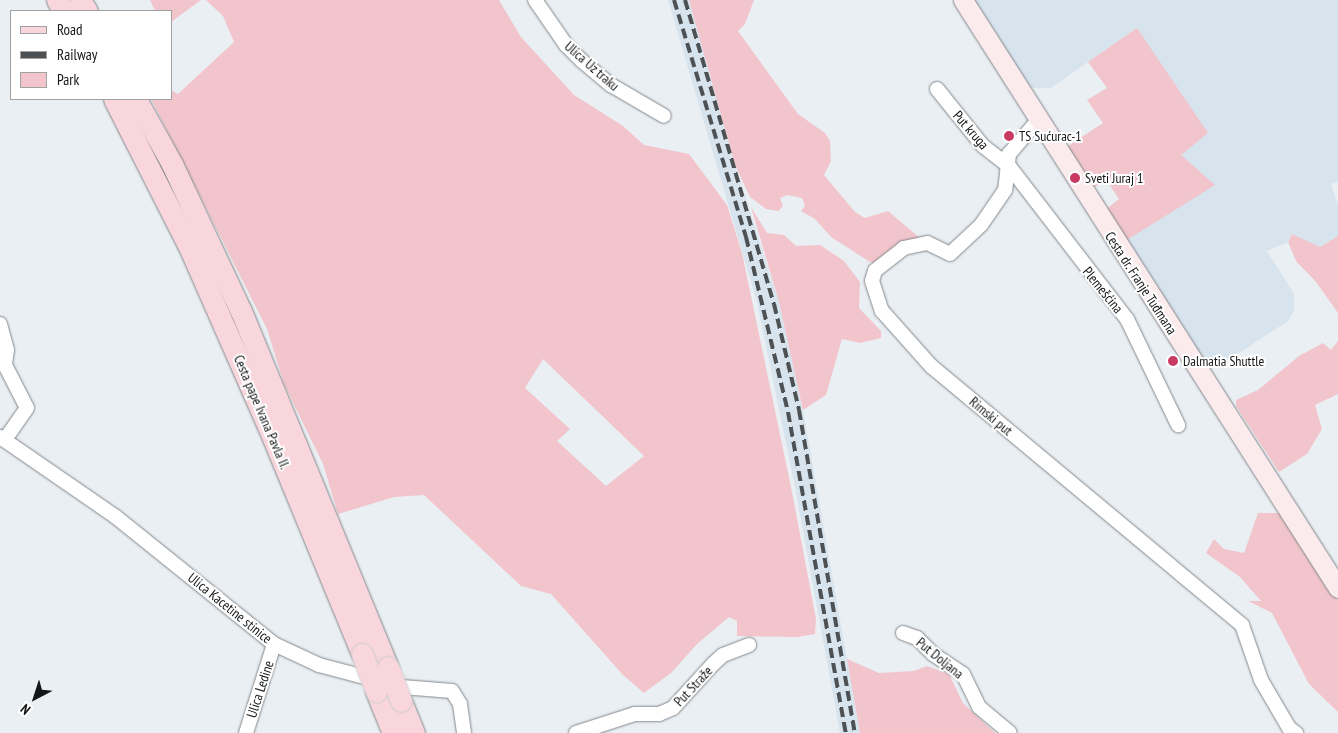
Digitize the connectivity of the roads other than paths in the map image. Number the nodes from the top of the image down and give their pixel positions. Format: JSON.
{"nodes":[{"id":1,"x":535,"y":0,"type":"edge"},
{"id":2,"x":963,"y":0,"type":"edge"},
{"id":3,"x":937,"y":89,"type":"dead end"},
{"id":4,"x":115,"y":100,"type":"edge"},
{"id":5,"x":137,"y":100,"type":"edge"},
{"id":6,"x":664,"y":116,"type":"dead end"},
{"id":7,"x":1040,"y":118,"type":"junction"},
{"id":8,"x":1009,"y":166,"type":"junction"},
{"id":9,"x":0,"y":324,"type":"edge"},
{"id":10,"x":1178,"y":425,"type":"dead end"},
{"id":11,"x":3,"y":439,"type":"edge"},
{"id":12,"x":1338,"y":588,"type":"edge"},
{"id":13,"x":903,"y":633,"type":"dead end"},
{"id":14,"x":274,"y":644,"type":"junction"},
{"id":15,"x":749,"y":645,"type":"dead end"},
{"id":16,"x":246,"y":733,"type":"edge"},
{"id":17,"x":393,"y":733,"type":"edge"},
{"id":18,"x":414,"y":733,"type":"edge"},
{"id":19,"x":464,"y":733,"type":"edge"},
{"id":20,"x":576,"y":733,"type":"edge"},
{"id":21,"x":1010,"y":733,"type":"edge"},
{"id":22,"x":1296,"y":733,"type":"edge"}],
"edges":[{"from":1,"to":6,"type":"street","name":"Ulica Uz traku"},
{"from":2,"to":7,"type":"main road","name":"Cesta dr. Franje Tuđmana"},
{"from":3,"to":8,"type":"street","name":"Put kruga"},
{"from":4,"to":17,"type":"main road","name":"Cesta pape Ivana Pavla II.","bridge":true},
{"from":5,"to":18,"type":"main road","name":"Cesta pape Ivana Pavla II.","bridge":true},
{"from":7,"to":8,"type":"street","name":"Rimski put"},
{"from":7,"to":12,"type":"main road","name":"Cesta dr. Franje Tuđmana"},
{"from":8,"to":10,"type":"street","name":"Plemešćina"},
{"from":8,"to":22,"type":"street","name":"Rimski put"},
{"from":9,"to":11,"type":"street"},
{"from":11,"to":14,"type":"street","name":"Ulica Kacetine stinice"},
{"from":13,"to":21,"type":"street","name":"Put Doljana"},
{"from":14,"to":16,"type":"street","name":"Ulica Ledine"},
{"from":14,"to":19,"type":"street","name":"Ulica Kacetine stinice"},
{"from":15,"to":20,"type":"street","name":"Put Straže"}]}
